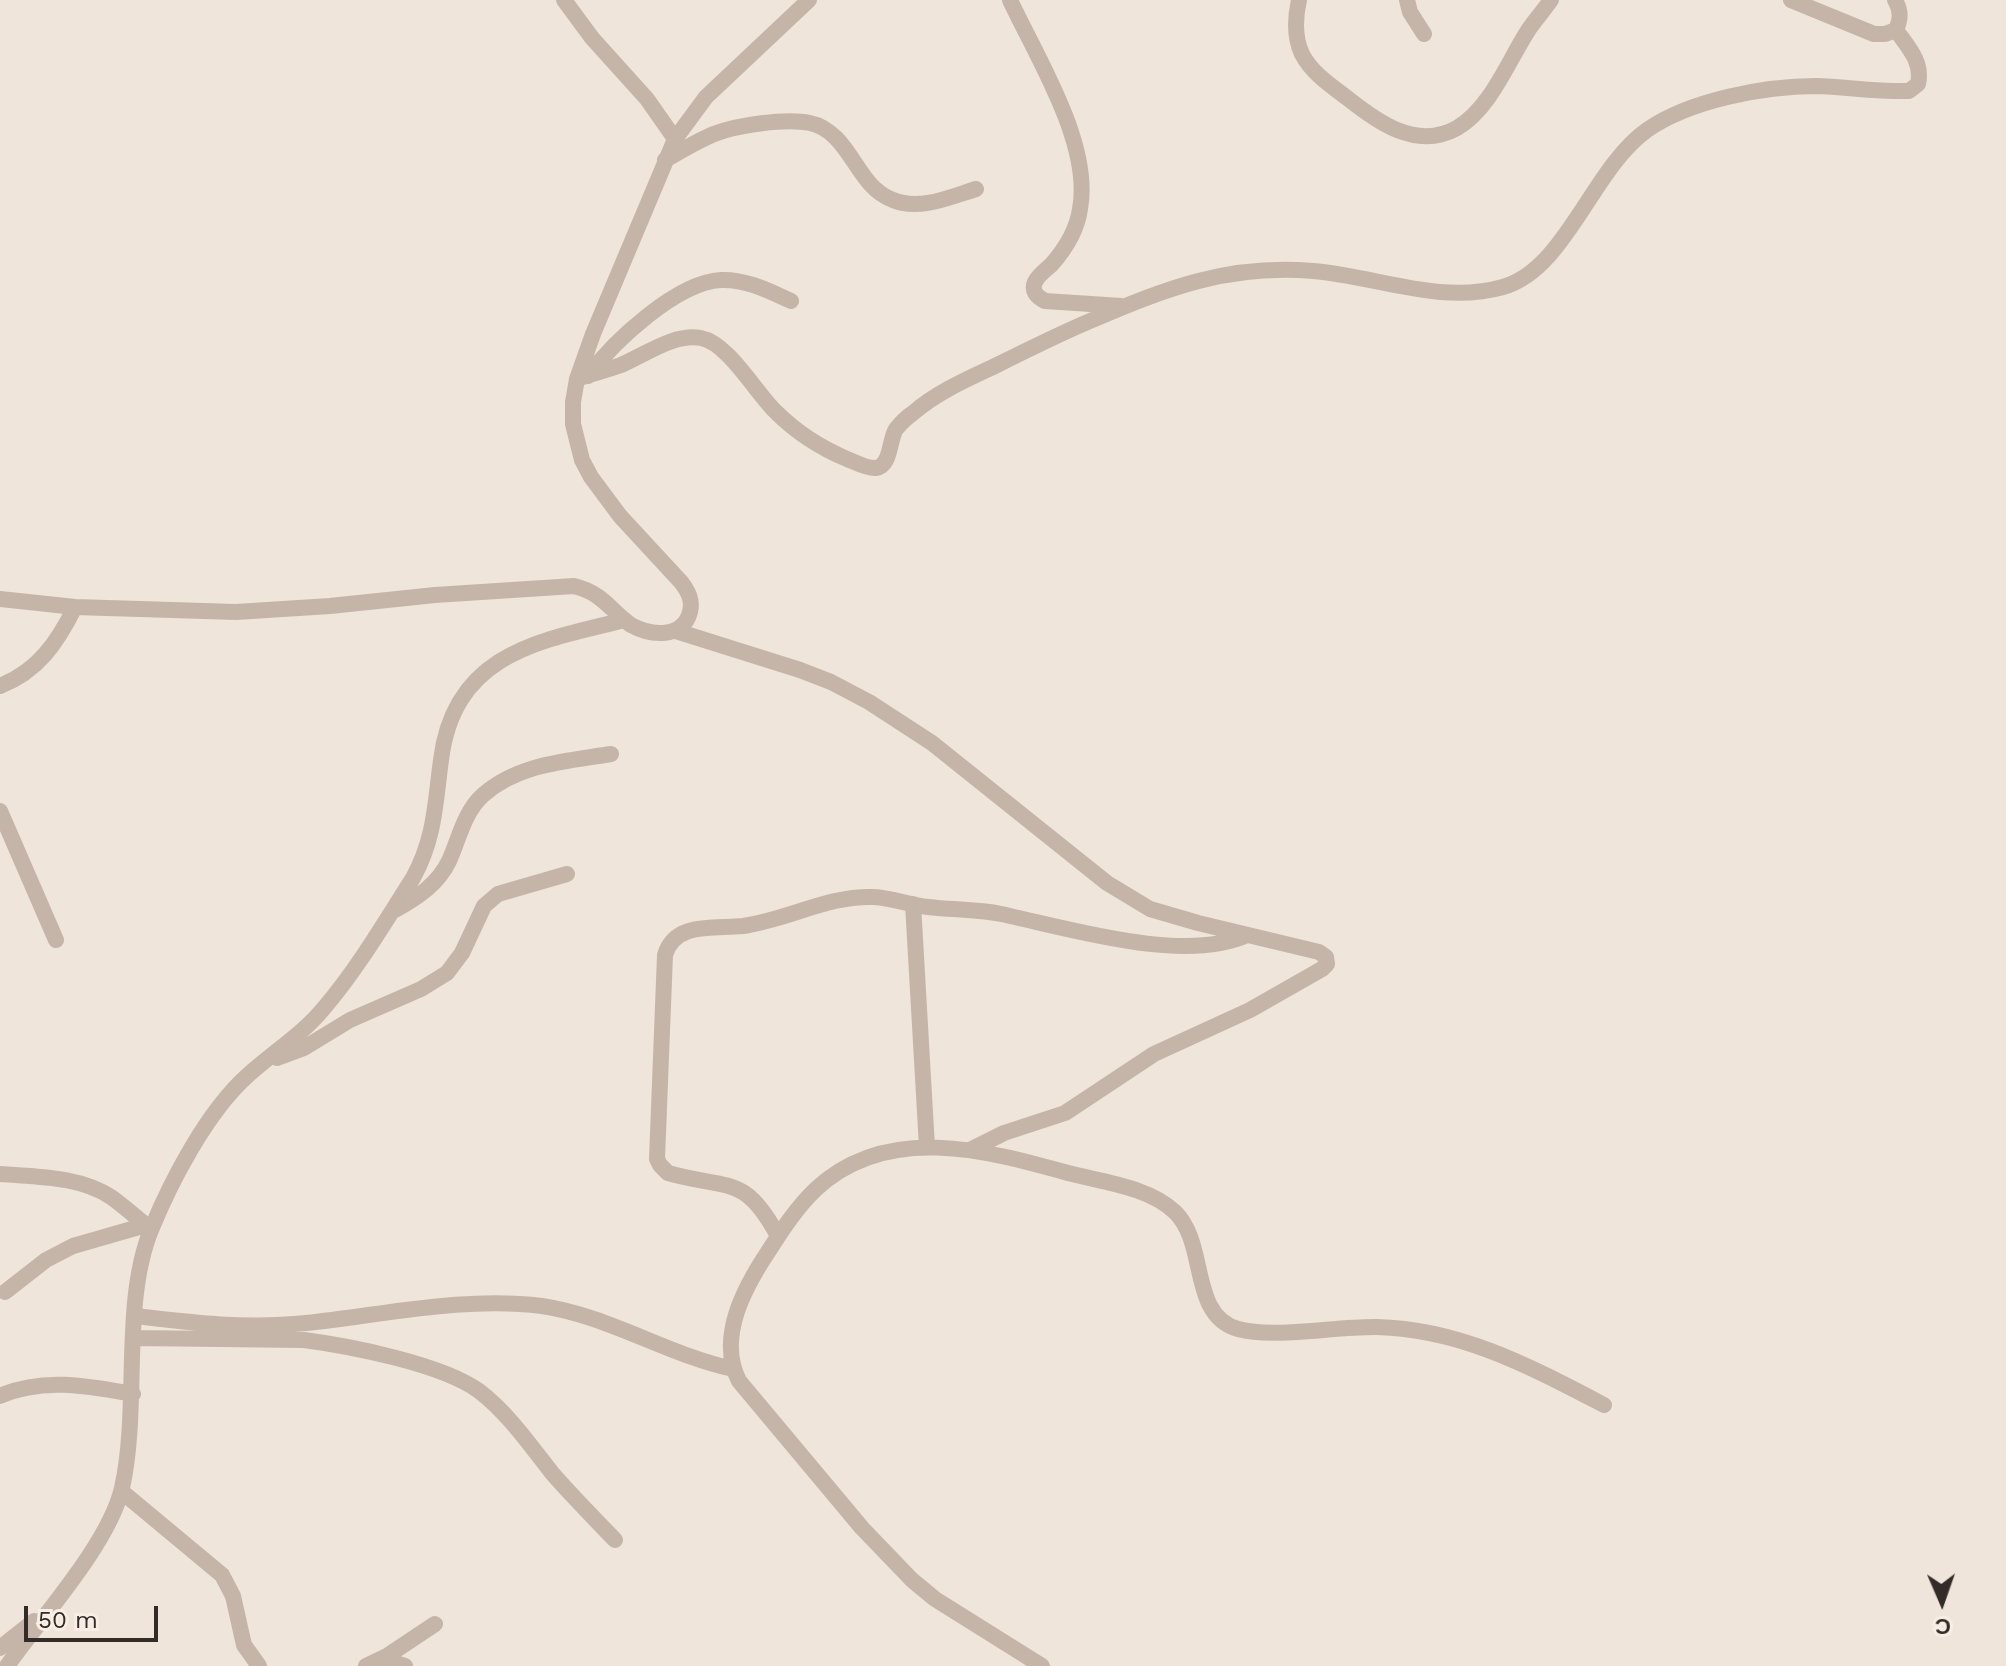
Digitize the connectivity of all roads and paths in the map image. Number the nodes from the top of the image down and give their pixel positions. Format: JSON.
{"nodes":[{"id":1,"x":564,"y":0,"type":"edge"},
{"id":2,"x":809,"y":0,"type":"edge"},
{"id":3,"x":1010,"y":0,"type":"edge"},
{"id":4,"x":1299,"y":0,"type":"edge"},
{"id":5,"x":1407,"y":0,"type":"edge"},
{"id":6,"x":1551,"y":0,"type":"edge"},
{"id":7,"x":1791,"y":0,"type":"edge"},
{"id":8,"x":1895,"y":0,"type":"edge"},
{"id":9,"x":1896,"y":30,"type":"junction"},
{"id":10,"x":1424,"y":34,"type":"dead end"},
{"id":11,"x":675,"y":139,"type":"junction"},
{"id":12,"x":664,"y":161,"type":"junction"},
{"id":13,"x":976,"y":189,"type":"dead end"},
{"id":14,"x":791,"y":301,"type":"dead end"},
{"id":15,"x":1126,"y":306,"type":"junction"},
{"id":16,"x":583,"y":377,"type":"junction"},
{"id":17,"x":0,"y":599,"type":"edge"},
{"id":18,"x":75,"y":607,"type":"junction"},
{"id":19,"x":625,"y":620,"type":"junction"},
{"id":20,"x":676,"y":631,"type":"junction"},
{"id":21,"x":0,"y":686,"type":"edge"},
{"id":22,"x":611,"y":754,"type":"dead end"},
{"id":23,"x":0,"y":811,"type":"edge"},
{"id":24,"x":567,"y":874,"type":"dead end"},
{"id":25,"x":913,"y":904,"type":"junction"},
{"id":26,"x":391,"y":912,"type":"junction"},
{"id":27,"x":1247,"y":934,"type":"junction"},
{"id":28,"x":56,"y":940,"type":"dead end"},
{"id":29,"x":265,"y":1061,"type":"junction"},
{"id":30,"x":927,"y":1147,"type":"junction"},
{"id":31,"x":970,"y":1150,"type":"junction"},
{"id":32,"x":0,"y":1174,"type":"edge"},
{"id":33,"x":148,"y":1227,"type":"junction"},
{"id":34,"x":778,"y":1236,"type":"junction"},
{"id":35,"x":5,"y":1292,"type":"dead end"},
{"id":36,"x":135,"y":1316,"type":"junction"},
{"id":37,"x":134,"y":1338,"type":"junction"},
{"id":38,"x":733,"y":1369,"type":"junction"},
{"id":39,"x":133,"y":1394,"type":"junction"},
{"id":40,"x":0,"y":1396,"type":"edge"},
{"id":41,"x":1604,"y":1405,"type":"dead end"},
{"id":42,"x":121,"y":1491,"type":"junction"},
{"id":43,"x":615,"y":1540,"type":"dead end"},
{"id":44,"x":45,"y":1614,"type":"junction"},
{"id":45,"x":435,"y":1624,"type":"dead end"},
{"id":46,"x":0,"y":1648,"type":"edge"},
{"id":47,"x":1033,"y":1664,"type":"edge"},
{"id":48,"x":256,"y":1665,"type":"edge"},
{"id":49,"x":7,"y":1666,"type":"edge"},
{"id":50,"x":366,"y":1666,"type":"edge"},
{"id":51,"x":405,"y":1666,"type":"edge"}],
"edges":[{"from":1,"to":11,"type":"street"},
{"from":2,"to":11,"type":"street"},
{"from":3,"to":15,"type":"street"},
{"from":4,"to":6,"type":"street"},
{"from":5,"to":10,"type":"street"},
{"from":7,"to":9,"type":"street"},
{"from":8,"to":9,"type":"street"},
{"from":9,"to":15,"type":"street"},
{"from":11,"to":12,"type":"street"},
{"from":12,"to":13,"type":"street"},
{"from":12,"to":16,"type":"street"},
{"from":14,"to":16,"type":"street"},
{"from":15,"to":16,"type":"street"},
{"from":16,"to":20,"type":"street"},
{"from":17,"to":18,"type":"street"},
{"from":18,"to":19,"type":"street"},
{"from":18,"to":21,"type":"street"},
{"from":19,"to":20,"type":"street"},
{"from":19,"to":26,"type":"street"},
{"from":20,"to":27,"type":"street"},
{"from":22,"to":26,"type":"street"},
{"from":23,"to":28,"type":"street"},
{"from":24,"to":29,"type":"street"},
{"from":25,"to":27,"type":"street"},
{"from":25,"to":30,"type":"street"},
{"from":25,"to":34,"type":"street"},
{"from":26,"to":29,"type":"street"},
{"from":27,"to":31,"type":"street"},
{"from":29,"to":33,"type":"street"},
{"from":30,"to":31,"type":"street"},
{"from":30,"to":34,"type":"street"},
{"from":31,"to":41,"type":"street"},
{"from":32,"to":33,"type":"street"},
{"from":33,"to":35,"type":"street"},
{"from":33,"to":36,"type":"street"},
{"from":34,"to":38,"type":"street"},
{"from":36,"to":37,"type":"street"},
{"from":36,"to":38,"type":"street"},
{"from":37,"to":39,"type":"street"},
{"from":37,"to":43,"type":"street"},
{"from":38,"to":47,"type":"street"},
{"from":39,"to":40,"type":"street"},
{"from":39,"to":42,"type":"street"},
{"from":42,"to":44,"type":"street"},
{"from":42,"to":48,"type":"street"},
{"from":44,"to":46,"type":"street"},
{"from":44,"to":49,"type":"street"},
{"from":45,"to":50,"type":"street"},
{"from":50,"to":51,"type":"street"}]}
